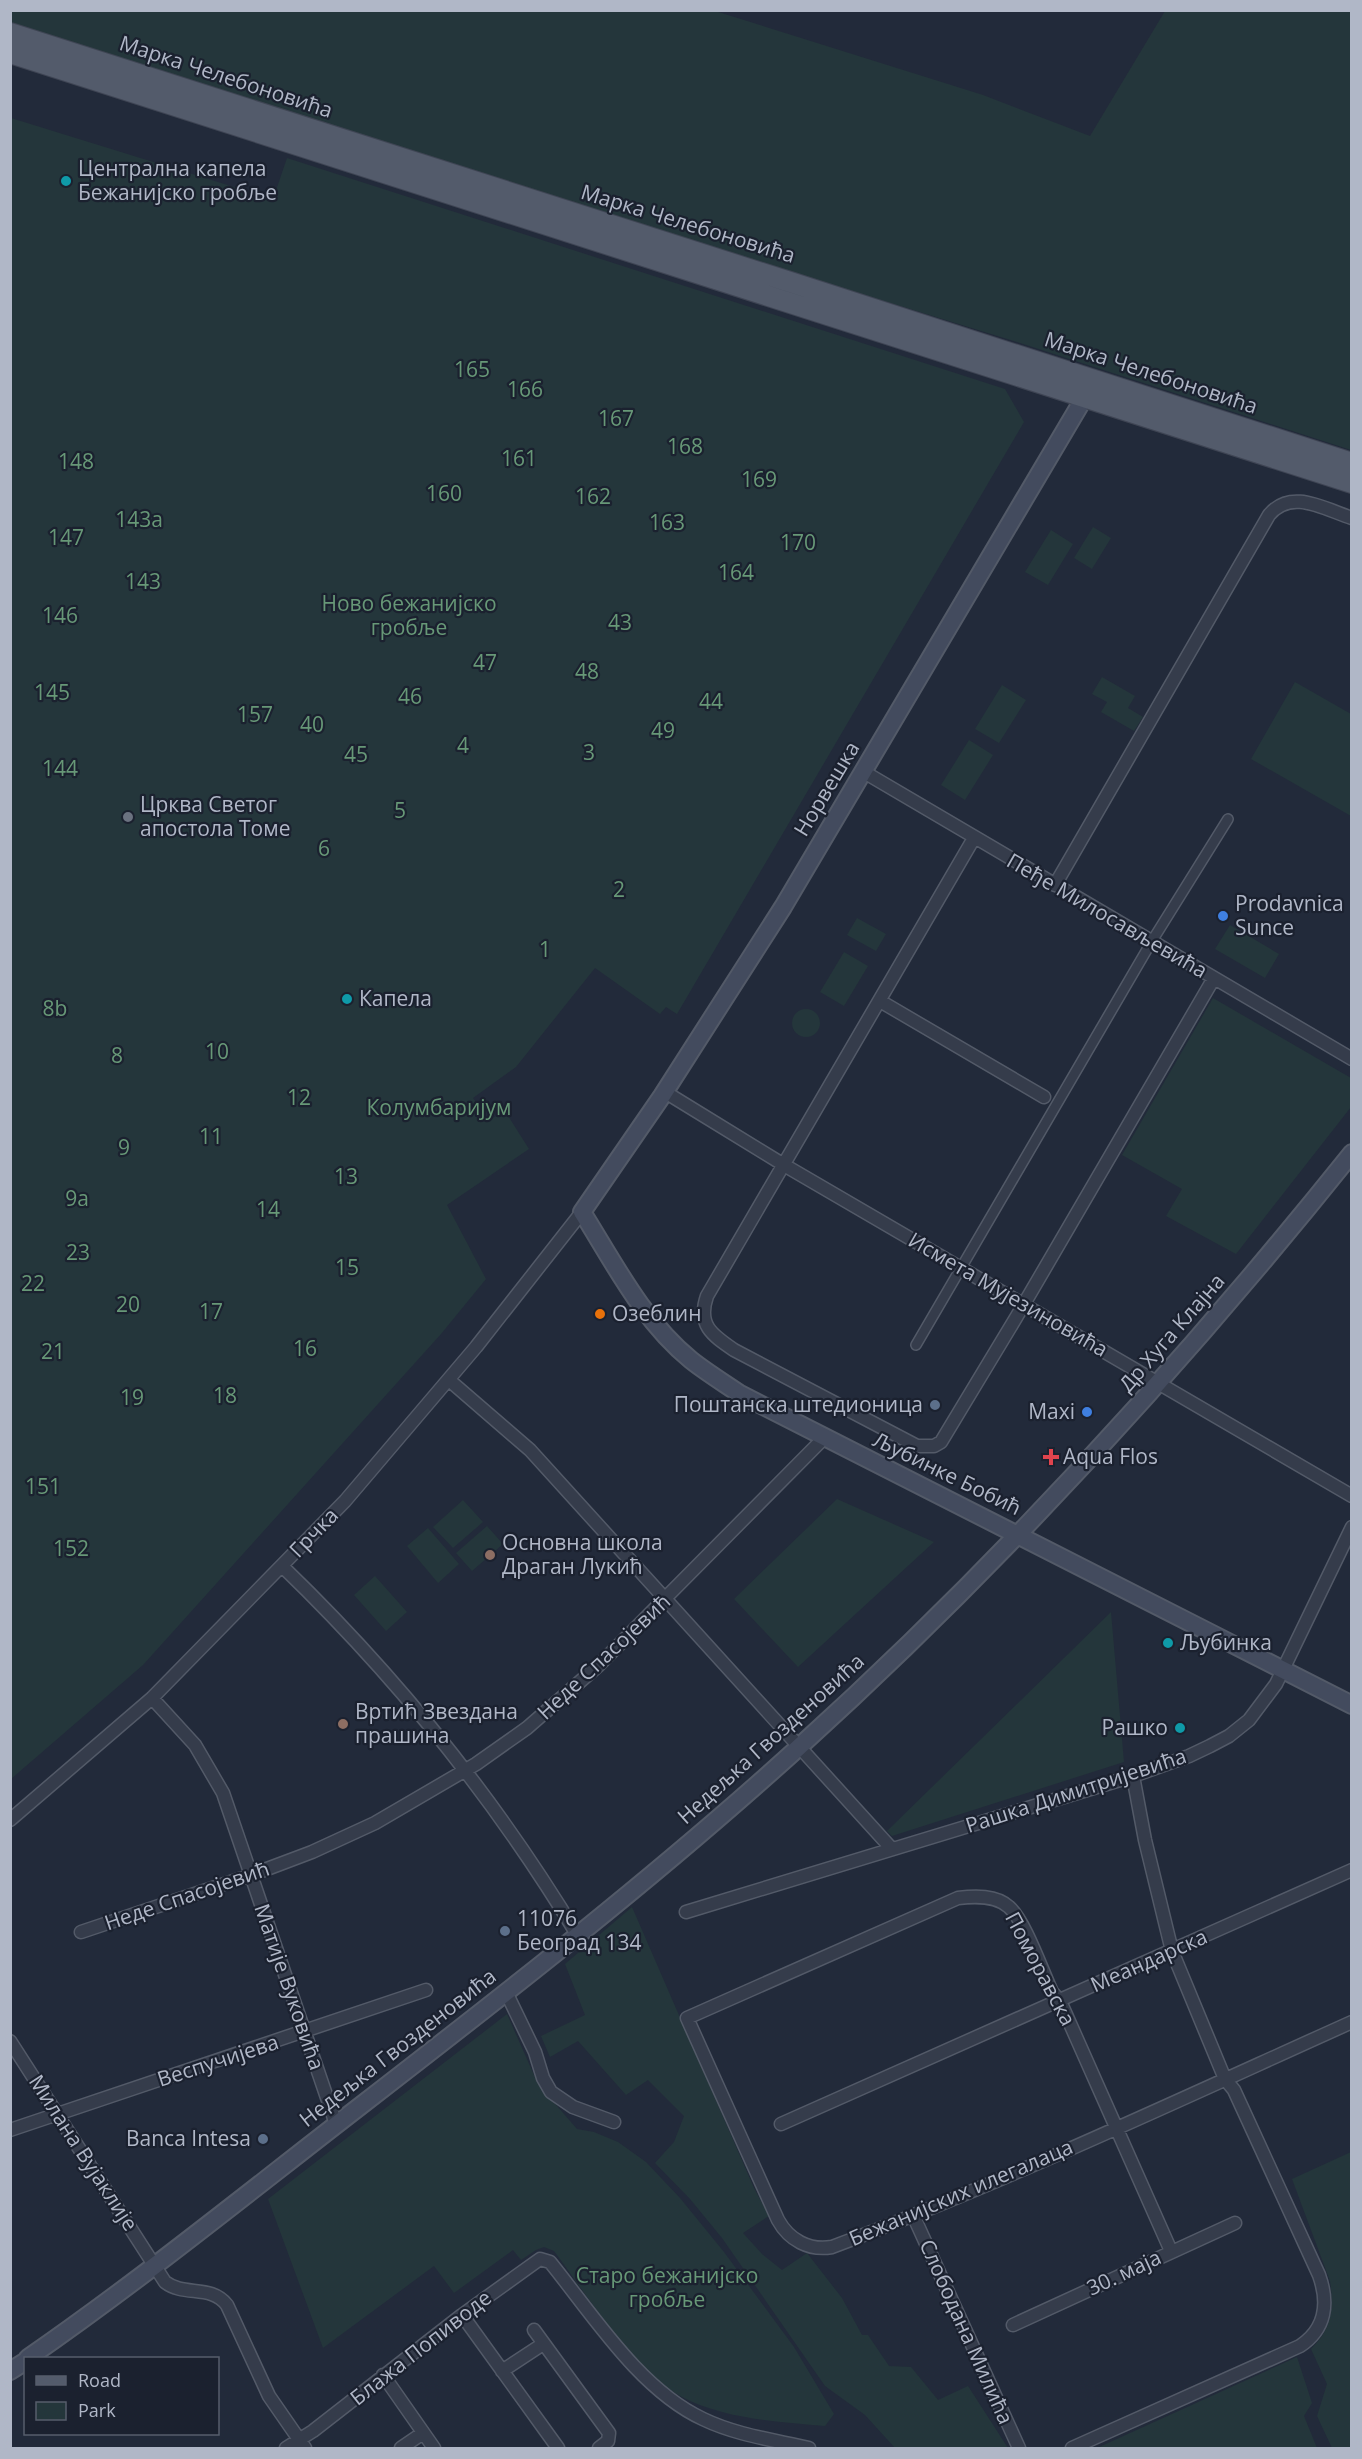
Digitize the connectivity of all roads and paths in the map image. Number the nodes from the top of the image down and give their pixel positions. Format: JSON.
{"nodes":[{"id":1,"x":10,"y":33,"type":"edge"},
{"id":2,"x":10,"y":53,"type":"edge"},
{"id":3,"x":626,"y":240,"type":"junction"},
{"id":4,"x":1090,"y":388,"type":"junction"},
{"id":5,"x":1352,"y":463,"type":"edge"},
{"id":6,"x":1352,"y":483,"type":"edge"},
{"id":7,"x":1352,"y":518,"type":"edge"},
{"id":8,"x":864,"y":772,"type":"junction"},
{"id":9,"x":1228,"y":819,"type":"dead end"},
{"id":10,"x":974,"y":838,"type":"junction"},
{"id":11,"x":1055,"y":885,"type":"junction"},
{"id":12,"x":1152,"y":942,"type":"junction"},
{"id":13,"x":1214,"y":978,"type":"junction"},
{"id":14,"x":880,"y":1001,"type":"junction"},
{"id":15,"x":1352,"y":1059,"type":"edge"},
{"id":16,"x":665,"y":1092,"type":"junction"},
{"id":17,"x":1044,"y":1097,"type":"dead end"},
{"id":18,"x":1352,"y":1153,"type":"edge"},
{"id":19,"x":784,"y":1165,"type":"junction"},
{"id":20,"x":582,"y":1212,"type":"junction"},
{"id":21,"x":961,"y":1267,"type":"junction"},
{"id":22,"x":1024,"y":1304,"type":"junction"},
{"id":23,"x":916,"y":1345,"type":"dead end"},
{"id":24,"x":449,"y":1380,"type":"junction"},
{"id":25,"x":1159,"y":1383,"type":"junction"},
{"id":26,"x":824,"y":1438,"type":"junction"},
{"id":27,"x":1352,"y":1496,"type":"edge"},
{"id":28,"x":1352,"y":1527,"type":"edge"},
{"id":29,"x":1019,"y":1535,"type":"junction"},
{"id":30,"x":282,"y":1566,"type":"junction"},
{"id":31,"x":666,"y":1600,"type":"junction"},
{"id":32,"x":1284,"y":1670,"type":"junction"},
{"id":33,"x":152,"y":1698,"type":"junction"},
{"id":34,"x":1352,"y":1705,"type":"edge"},
{"id":35,"x":799,"y":1747,"type":"junction"},
{"id":36,"x":466,"y":1770,"type":"junction"},
{"id":37,"x":1133,"y":1776,"type":"junction"},
{"id":38,"x":10,"y":1820,"type":"edge"},
{"id":39,"x":892,"y":1849,"type":"junction"},
{"id":40,"x":1352,"y":1870,"type":"edge"},
{"id":41,"x":251,"y":1875,"type":"junction"},
{"id":42,"x":686,"y":1912,"type":"dead end"},
{"id":43,"x":81,"y":1932,"type":"dead end"},
{"id":44,"x":578,"y":1936,"type":"junction"},
{"id":45,"x":1172,"y":1951,"type":"junction"},
{"id":46,"x":426,"y":1990,"type":"dead end"},
{"id":47,"x":506,"y":1992,"type":"junction"},
{"id":48,"x":1060,"y":2001,"type":"junction"},
{"id":49,"x":687,"y":2018,"type":"joint"},
{"id":50,"x":1351,"y":2024,"type":"edge"},
{"id":51,"x":304,"y":2033,"type":"junction"},
{"id":52,"x":10,"y":2041,"type":"edge"},
{"id":53,"x":1225,"y":2079,"type":"junction"},
{"id":54,"x":57,"y":2114,"type":"junction"},
{"id":55,"x":614,"y":2122,"type":"dead end"},
{"id":56,"x":336,"y":2124,"type":"junction"},
{"id":57,"x":781,"y":2124,"type":"dead end"},
{"id":58,"x":1116,"y":2128,"type":"junction"},
{"id":59,"x":10,"y":2130,"type":"edge"},
{"id":60,"x":913,"y":2215,"type":"junction"},
{"id":61,"x":1235,"y":2223,"type":"dead end"},
{"id":62,"x":1171,"y":2251,"type":"junction"},
{"id":63,"x":155,"y":2266,"type":"junction"},
{"id":64,"x":462,"y":2315,"type":"junction"},
{"id":65,"x":1013,"y":2325,"type":"dead end"},
{"id":66,"x":534,"y":2330,"type":"dead end"},
{"id":67,"x":543,"y":2344,"type":"junction"},
{"id":68,"x":31,"y":2357,"type":"edge"},
{"id":69,"x":24,"y":2362,"type":"edge"},
{"id":70,"x":10,"y":2371,"type":"edge"},
{"id":71,"x":502,"y":2371,"type":"junction"},
{"id":72,"x":383,"y":2375,"type":"junction"},
{"id":73,"x":423,"y":2433,"type":"junction"},
{"id":74,"x":302,"y":2444,"type":"edge"},
{"id":75,"x":286,"y":2448,"type":"edge"},
{"id":76,"x":401,"y":2448,"type":"edge"},
{"id":77,"x":434,"y":2448,"type":"edge"},
{"id":78,"x":558,"y":2448,"type":"edge"},
{"id":79,"x":599,"y":2448,"type":"edge"},
{"id":80,"x":809,"y":2448,"type":"edge"},
{"id":81,"x":1019,"y":2448,"type":"edge"},
{"id":82,"x":1072,"y":2448,"type":"edge"}],
"edges":[{"from":1,"to":3,"type":"main road","name":"Марка Челебоновића"},
{"from":2,"to":3,"type":"main road","name":"Марка Челебоновића"},
{"from":3,"to":4,"type":"main road","name":"Марка Челебоновића"},
{"from":4,"to":5,"type":"main road","name":"Марка Челебоновића"},
{"from":4,"to":6,"type":"main road","name":"Марка Челебоновића"},
{"from":4,"to":8,"type":"main road","name":"Норвешка"},
{"from":7,"to":11,"type":"street"},
{"from":8,"to":10,"type":"street","name":"Пеђе Милосављевића"},
{"from":8,"to":16,"type":"main road","name":"Норвешка"},
{"from":9,"to":12,"type":"street"},
{"from":10,"to":11,"type":"street","name":"Пеђе Милосављевића"},
{"from":10,"to":14,"type":"street"},
{"from":11,"to":12,"type":"street","name":"Пеђе Милосављевића"},
{"from":12,"to":13,"type":"street","name":"Пеђе Милосављевића"},
{"from":12,"to":21,"type":"street"},
{"from":13,"to":15,"type":"street","name":"Пеђе Милосављевића"},
{"from":13,"to":22,"type":"street"},
{"from":14,"to":17,"type":"street"},
{"from":14,"to":19,"type":"street"},
{"from":16,"to":19,"type":"street","name":"Исмета Мујезиновића"},
{"from":16,"to":20,"type":"main road","name":"Норвешка"},
{"from":18,"to":25,"type":"main road","name":"Др Хуга Клајна"},
{"from":19,"to":21,"type":"street","name":"Исмета Мујезиновића"},
{"from":19,"to":22,"type":"street"},
{"from":20,"to":24,"type":"street","name":"Грчка"},
{"from":20,"to":26,"type":"main road","name":"Љубинке Бобић"},
{"from":21,"to":22,"type":"street","name":"Исмета Мујезиновића"},
{"from":21,"to":23,"type":"street"},
{"from":22,"to":25,"type":"street","name":"Исмета Мујезиновића"},
{"from":24,"to":30,"type":"street","name":"Грчка"},
{"from":24,"to":31,"type":"street"},
{"from":25,"to":27,"type":"street","name":"Исмета Мујезиновића"},
{"from":25,"to":29,"type":"main road","name":"Др Хуга Клајна"},
{"from":26,"to":29,"type":"main road","name":"Љубинке Бобић"},
{"from":26,"to":31,"type":"street","name":"Неде Спасојевић"},
{"from":28,"to":32,"type":"street","name":"Рашка Димитријевића"},
{"from":29,"to":32,"type":"main road","name":"Љубинке Бобић"},
{"from":29,"to":35,"type":"main road","name":"Недељка Гвозденовића"},
{"from":30,"to":33,"type":"street","name":"Грчка"},
{"from":30,"to":36,"type":"street"},
{"from":31,"to":35,"type":"street"},
{"from":31,"to":36,"type":"street","name":"Неде Спасојевић"},
{"from":32,"to":34,"type":"main road","name":"Љубинке Бобић"},
{"from":32,"to":37,"type":"street","name":"Рашка Димитријевића"},
{"from":33,"to":38,"type":"street","name":"Грчка"},
{"from":33,"to":41,"type":"street","name":"Матије Вуковића"},
{"from":35,"to":39,"type":"street"},
{"from":35,"to":44,"type":"main road","name":"Недељка Гвозденовића"},
{"from":36,"to":41,"type":"street","name":"Неде Спасојевић"},
{"from":36,"to":44,"type":"street"},
{"from":37,"to":39,"type":"street","name":"Рашка Димитријевића"},
{"from":37,"to":45,"type":"street"},
{"from":39,"to":42,"type":"street","name":"Рашка Димитријевића"},
{"from":40,"to":45,"type":"street","name":"Меандарска"},
{"from":41,"to":43,"type":"street","name":"Неде Спасојевић"},
{"from":41,"to":51,"type":"street","name":"Матије Вуковића"},
{"from":44,"to":47,"type":"main road","name":"Недељка Гвозденовића"},
{"from":45,"to":48,"type":"street","name":"Меандарска"},
{"from":45,"to":53,"type":"street"},
{"from":46,"to":51,"type":"street","name":"Веспучијева"},
{"from":47,"to":55,"type":"street"},
{"from":47,"to":56,"type":"main road","name":"Недељка Гвозденовића"},
{"from":48,"to":49,"type":"street","name":"Поморавска"},
{"from":48,"to":57,"type":"street","name":"Меандарска"},
{"from":48,"to":58,"type":"street","name":"Поморавска"},
{"from":49,"to":60,"type":"street","name":"Бежанијских илегалаца"},
{"from":50,"to":53,"type":"street","name":"Бежанијских илегалаца"},
{"from":51,"to":54,"type":"street","name":"Веспучијева"},
{"from":51,"to":56,"type":"street","name":"Матије Вуковића"},
{"from":52,"to":54,"type":"street","name":"Милана Вујаклије"},
{"from":53,"to":58,"type":"street","name":"Бежанијских илегалаца"},
{"from":53,"to":82,"type":"street"},
{"from":54,"to":59,"type":"street","name":"Веспучијева"},
{"from":54,"to":63,"type":"street","name":"Милана Вујаклије"},
{"from":56,"to":63,"type":"main road","name":"Недељка Гвозденовића"},
{"from":58,"to":60,"type":"street","name":"Бежанијских илегалаца"},
{"from":58,"to":62,"type":"street","name":"Поморавска"},
{"from":60,"to":81,"type":"street","name":"Слободана Милића"},
{"from":61,"to":62,"type":"street","name":"30. маја"},
{"from":62,"to":65,"type":"street","name":"30. маја"},
{"from":63,"to":68,"type":"main road","name":"Недељка Гвозденовића"},
{"from":63,"to":74,"type":"street","name":"Милана Вујаклије"},
{"from":64,"to":71,"type":"street"},
{"from":64,"to":72,"type":"street","name":"Блажа Попиводе"},
{"from":64,"to":80,"type":"street","name":"Блажа Попиводе"},
{"from":66,"to":67,"type":"street"},
{"from":67,"to":71,"type":"street"},
{"from":67,"to":79,"type":"street"},
{"from":69,"to":70,"type":"main road","name":"Недељка Гвозденовића"},
{"from":71,"to":78,"type":"street"},
{"from":72,"to":73,"type":"street"},
{"from":72,"to":74,"type":"street","name":"Блажа Попиводе"},
{"from":73,"to":76,"type":"street"},
{"from":73,"to":77,"type":"street"},
{"from":74,"to":75,"type":"street","name":"Блажа Попиводе"}]}
